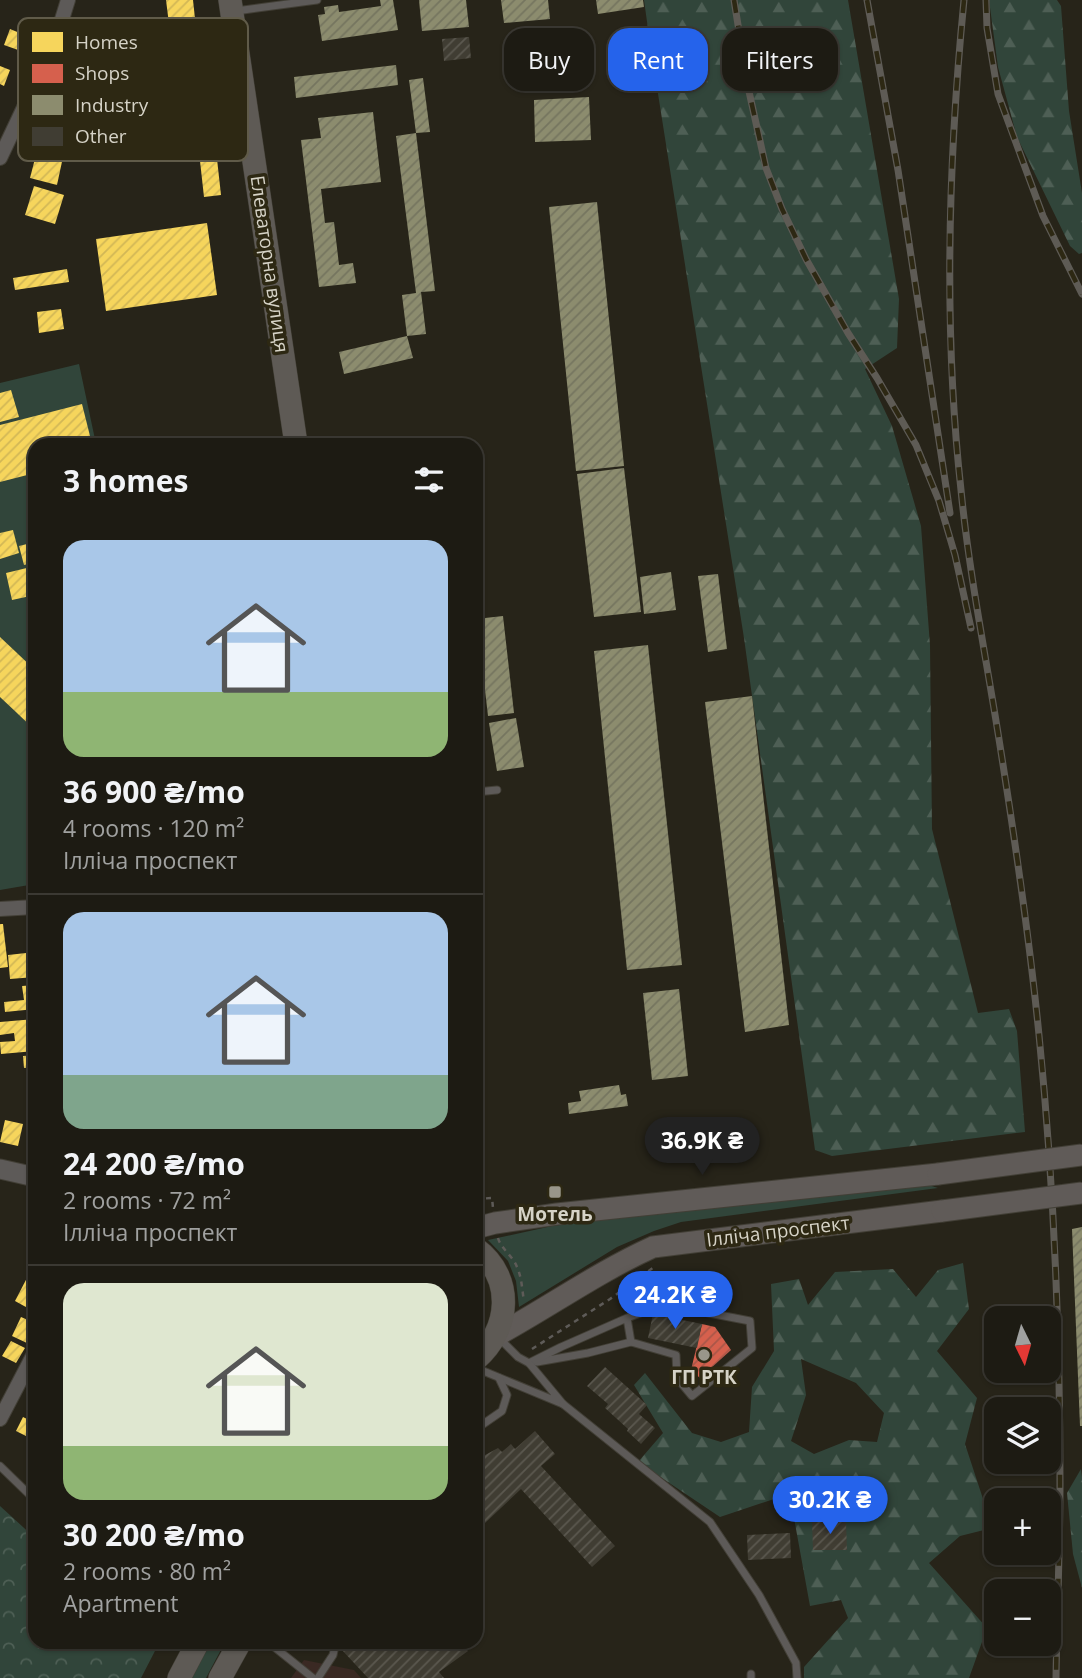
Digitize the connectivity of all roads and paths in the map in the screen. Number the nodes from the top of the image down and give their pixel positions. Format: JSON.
{"nodes":[{"id":1,"x":68,"y":0,"type":"edge"},
{"id":2,"x":317,"y":0,"type":"edge"},
{"id":3,"x":231,"y":6,"type":"edge"},
{"id":4,"x":62,"y":18,"type":"edge"},
{"id":5,"x":18,"y":120,"type":"edge"},
{"id":6,"x":248,"y":121,"type":"edge"},
{"id":7,"x":0,"y":158,"type":"edge"},
{"id":8,"x":295,"y":438,"type":"edge"},
{"id":9,"x":497,"y":790,"type":"dead end"},
{"id":10,"x":483,"y":791,"type":"edge"},
{"id":11,"x":28,"y":907,"type":"edge"},
{"id":12,"x":0,"y":909,"type":"edge"},
{"id":13,"x":1082,"y":1155,"type":"edge"},
{"id":14,"x":0,"y":1169,"type":"edge"},
{"id":15,"x":28,"y":1175,"type":"edge"},
{"id":16,"x":1082,"y":1193,"type":"edge"},
{"id":17,"x":483,"y":1226,"type":"edge"},
{"id":18,"x":483,"y":1254,"type":"edge"},
{"id":19,"x":663,"y":1262,"type":"dead end"},
{"id":20,"x":627,"y":1318,"type":"junction"},
{"id":21,"x":496,"y":1336,"type":"junction"},
{"id":22,"x":631,"y":1342,"type":"junction"},
{"id":23,"x":483,"y":1354,"type":"edge"},
{"id":24,"x":518,"y":1357,"type":"junction"},
{"id":25,"x":529,"y":1363,"type":"junction"},
{"id":26,"x":28,"y":1365,"type":"edge"},
{"id":27,"x":483,"y":1371,"type":"edge"},
{"id":28,"x":498,"y":1377,"type":"junction"},
{"id":29,"x":563,"y":1404,"type":"junction"},
{"id":30,"x":0,"y":1419,"type":"edge"},
{"id":31,"x":483,"y":1424,"type":"edge"},
{"id":32,"x":0,"y":1466,"type":"edge"},
{"id":33,"x":28,"y":1493,"type":"edge"},
{"id":34,"x":194,"y":1649,"type":"edge"},
{"id":35,"x":236,"y":1649,"type":"edge"},
{"id":36,"x":277,"y":1649,"type":"edge"},
{"id":37,"x":334,"y":1649,"type":"edge"},
{"id":38,"x":178,"y":1678,"type":"edge"},
{"id":39,"x":220,"y":1678,"type":"edge"},
{"id":40,"x":316,"y":1678,"type":"edge"},
{"id":41,"x":797,"y":1678,"type":"edge"}],
"edges":[{"from":1,"to":4,"type":"street"},
{"from":2,"to":3,"type":"lane"},
{"from":5,"to":7,"type":"street"},
{"from":6,"to":8,"type":"main road","name":"Елеваторна вулиця"},
{"from":9,"to":10,"type":"lane"},
{"from":11,"to":12,"type":"street"},
{"from":13,"to":17,"type":"main road","name":"Ілліча проспект","bridge":true},
{"from":14,"to":15,"type":"street"},
{"from":16,"to":21,"type":"main road","name":"Ілліча проспект","bridge":true},
{"from":18,"to":21,"type":"main road"},
{"from":19,"to":24,"type":"path"},
{"from":20,"to":22,"type":"lane"},
{"from":20,"to":22,"type":"lane"},
{"from":20,"to":25,"type":"lane"},
{"from":21,"to":23,"type":"main road"},
{"from":21,"to":24,"type":"lane"},
{"from":22,"to":25,"type":"lane"},
{"from":24,"to":25,"type":"lane"},
{"from":25,"to":29,"type":"lane"},
{"from":26,"to":30,"type":"street"},
{"from":27,"to":28,"type":"lane"},
{"from":28,"to":29,"type":"lane"},
{"from":28,"to":31,"type":"lane"},
{"from":29,"to":41,"type":"lane"},
{"from":32,"to":33,"type":"lane"},
{"from":34,"to":38,"type":"main road"},
{"from":35,"to":39,"type":"main road"},
{"from":36,"to":40,"type":"lane"},
{"from":37,"to":40,"type":"lane"}]}
